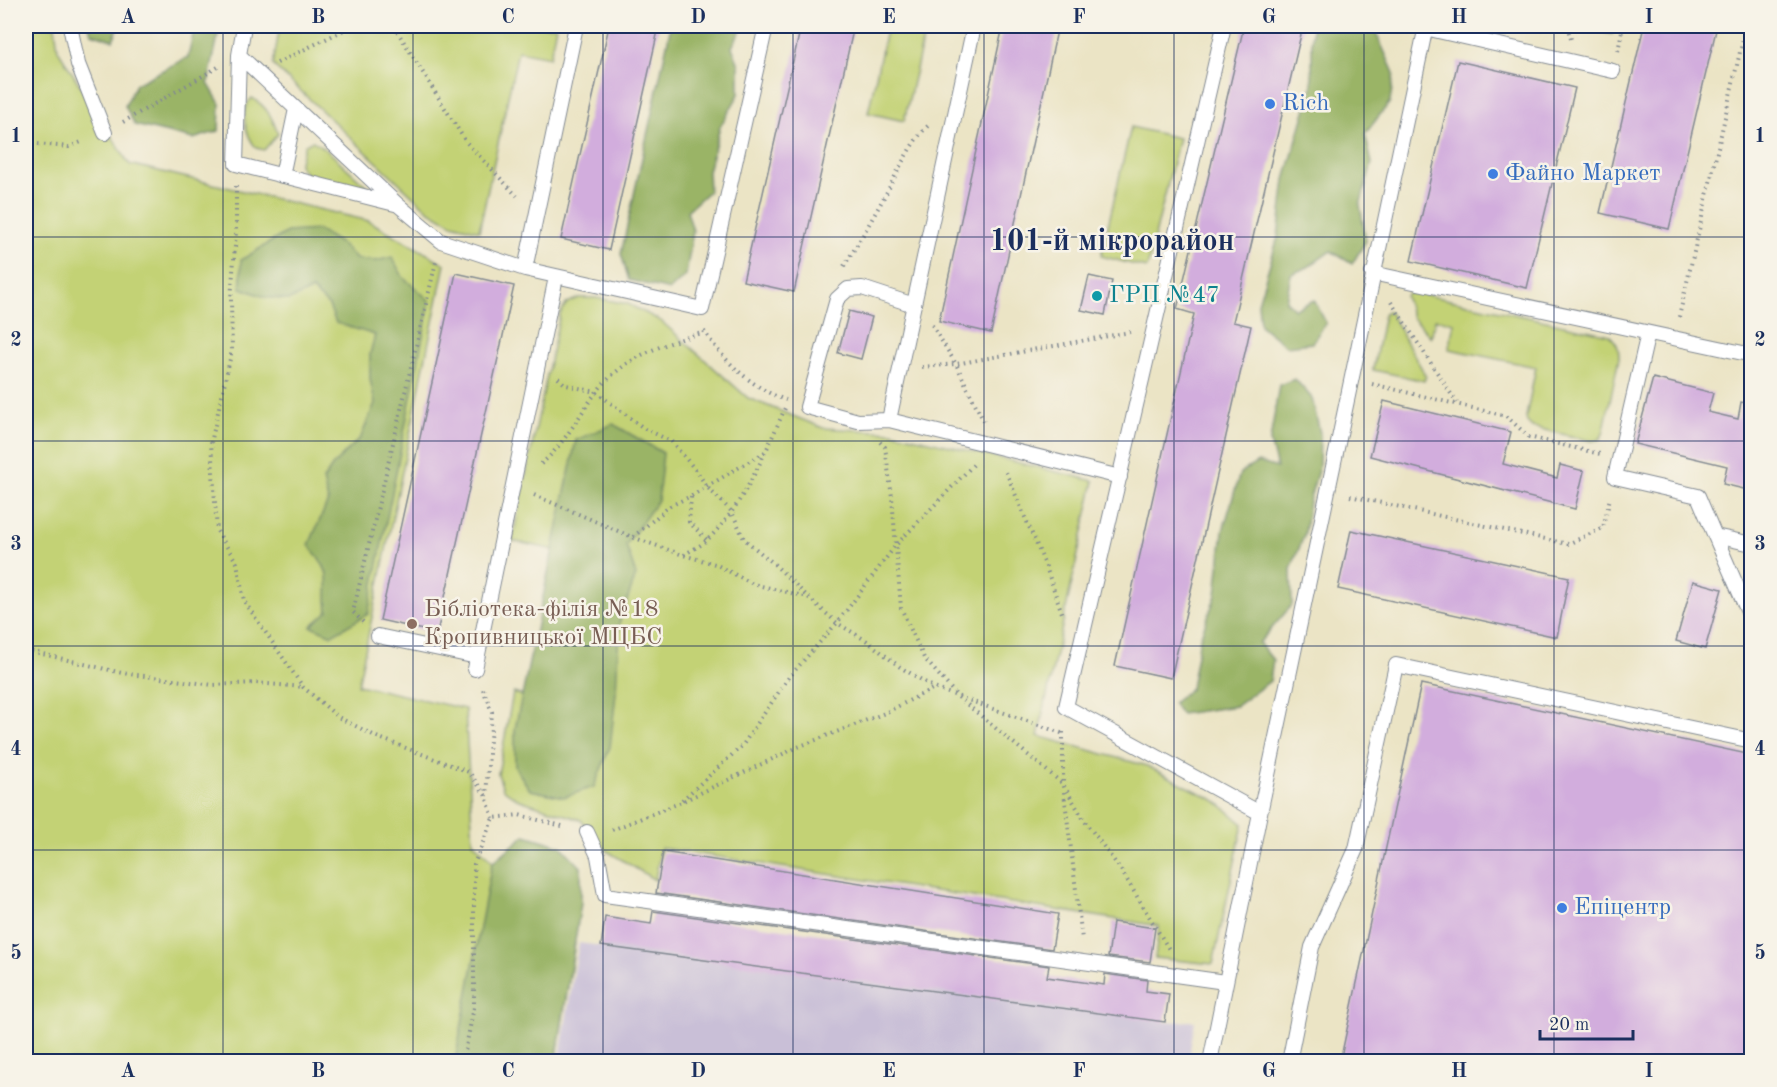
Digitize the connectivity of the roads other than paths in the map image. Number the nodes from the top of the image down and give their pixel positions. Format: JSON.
{"nodes":[{"id":1,"x":70,"y":26,"type":"edge"},
{"id":2,"x":244,"y":26,"type":"edge"},
{"id":3,"x":576,"y":26,"type":"edge"},
{"id":4,"x":766,"y":26,"type":"edge"},
{"id":5,"x":974,"y":26,"type":"edge"},
{"id":6,"x":1224,"y":26,"type":"edge"},
{"id":7,"x":1426,"y":27,"type":"edge"},
{"id":8,"x":239,"y":55,"type":"junction"},
{"id":9,"x":1613,"y":71,"type":"dead end"},
{"id":10,"x":296,"y":109,"type":"junction"},
{"id":11,"x":105,"y":133,"type":"road end"},
{"id":12,"x":282,"y":176,"type":"junction"},
{"id":13,"x":397,"y":204,"type":"junction"},
{"id":14,"x":525,"y":269,"type":"junction"},
{"id":15,"x":1372,"y":273,"type":"junction"},
{"id":16,"x":556,"y":277,"type":"junction"},
{"id":17,"x":914,"y":305,"type":"junction"},
{"id":18,"x":1648,"y":333,"type":"junction"},
{"id":19,"x":1752,"y":355,"type":"edge"},
{"id":20,"x":889,"y":420,"type":"junction"},
{"id":21,"x":1120,"y":477,"type":"junction"},
{"id":22,"x":1715,"y":536,"type":"junction"},
{"id":23,"x":1752,"y":544,"type":"edge"},
{"id":24,"x":1752,"y":621,"type":"edge"},
{"id":25,"x":378,"y":636,"type":"road end"},
{"id":26,"x":1752,"y":741,"type":"edge"},
{"id":27,"x":1260,"y":813,"type":"junction"},
{"id":28,"x":587,"y":832,"type":"road end"},
{"id":29,"x":1225,"y":982,"type":"junction"},
{"id":30,"x":1210,"y":1062,"type":"edge"},
{"id":31,"x":1289,"y":1062,"type":"edge"}],
"edges":[{"from":1,"to":11,"type":"lane"},
{"from":2,"to":8,"type":"lane"},
{"from":3,"to":14,"type":"lane"},
{"from":4,"to":16,"type":"lane"},
{"from":5,"to":17,"type":"lane"},
{"from":6,"to":21,"type":"lane"},
{"from":7,"to":9,"type":"lane"},
{"from":7,"to":15,"type":"lane"},
{"from":8,"to":10,"type":"lane"},
{"from":8,"to":12,"type":"lane"},
{"from":10,"to":12,"type":"lane"},
{"from":10,"to":13,"type":"lane"},
{"from":12,"to":13,"type":"lane"},
{"from":13,"to":14,"type":"lane"},
{"from":14,"to":16,"type":"lane"},
{"from":15,"to":18,"type":"lane"},
{"from":15,"to":27,"type":"lane"},
{"from":16,"to":25,"type":"lane"},
{"from":17,"to":20,"type":"lane"},
{"from":17,"to":20,"type":"lane"},
{"from":18,"to":19,"type":"lane"},
{"from":18,"to":22,"type":"lane"},
{"from":20,"to":21,"type":"lane"},
{"from":21,"to":27,"type":"lane"},
{"from":22,"to":23,"type":"lane"},
{"from":22,"to":24,"type":"lane"},
{"from":26,"to":31,"type":"lane"},
{"from":27,"to":29,"type":"lane"},
{"from":28,"to":29,"type":"lane"},
{"from":29,"to":30,"type":"lane"}]}
